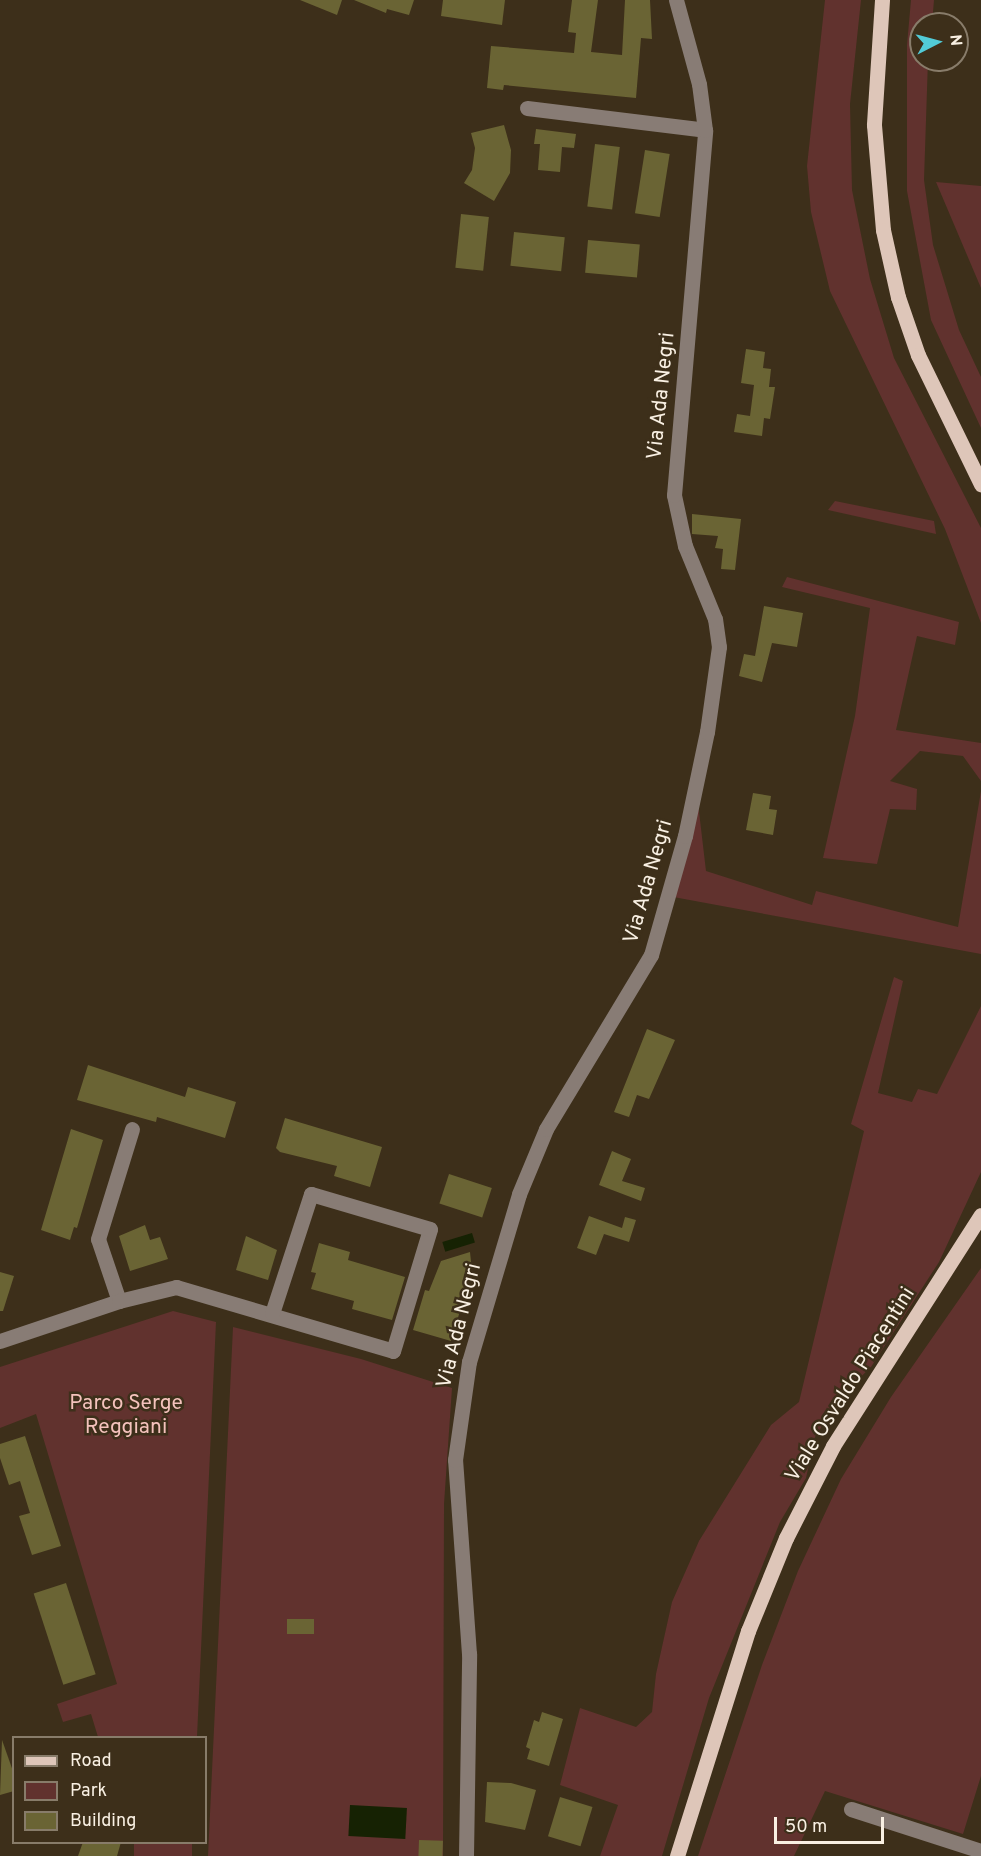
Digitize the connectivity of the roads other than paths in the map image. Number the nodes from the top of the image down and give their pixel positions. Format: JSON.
{"nodes":[{"id":1,"x":676,"y":0,"type":"edge"},
{"id":2,"x":882,"y":0,"type":"edge"},
{"id":3,"x":527,"y":108,"type":"dead end"},
{"id":4,"x":705,"y":130,"type":"junction"},
{"id":5,"x":981,"y":484,"type":"edge"},
{"id":6,"x":132,"y":1129,"type":"dead end"},
{"id":7,"x":981,"y":1215,"type":"edge"},
{"id":8,"x":119,"y":1301,"type":"junction"},
{"id":9,"x":272,"y":1313,"type":"junction"},
{"id":10,"x":0,"y":1341,"type":"edge"},
{"id":11,"x":851,"y":1809,"type":"dead end"},
{"id":12,"x":981,"y":1851,"type":"edge"},
{"id":13,"x":466,"y":1856,"type":"edge"},
{"id":14,"x":677,"y":1856,"type":"edge"}],
"edges":[{"from":1,"to":4,"type":"street","name":"Via Ada Negri"},
{"from":2,"to":5,"type":"main road"},
{"from":3,"to":4,"type":"street"},
{"from":4,"to":13,"type":"street","name":"Via Ada Negri"},
{"from":6,"to":8,"type":"street"},
{"from":7,"to":14,"type":"main road","name":"Viale Osvaldo Piacentini"},
{"from":8,"to":9,"type":"street"},
{"from":8,"to":10,"type":"street"},
{"from":9,"to":9,"type":"street"},
{"from":11,"to":12,"type":"street"}]}
